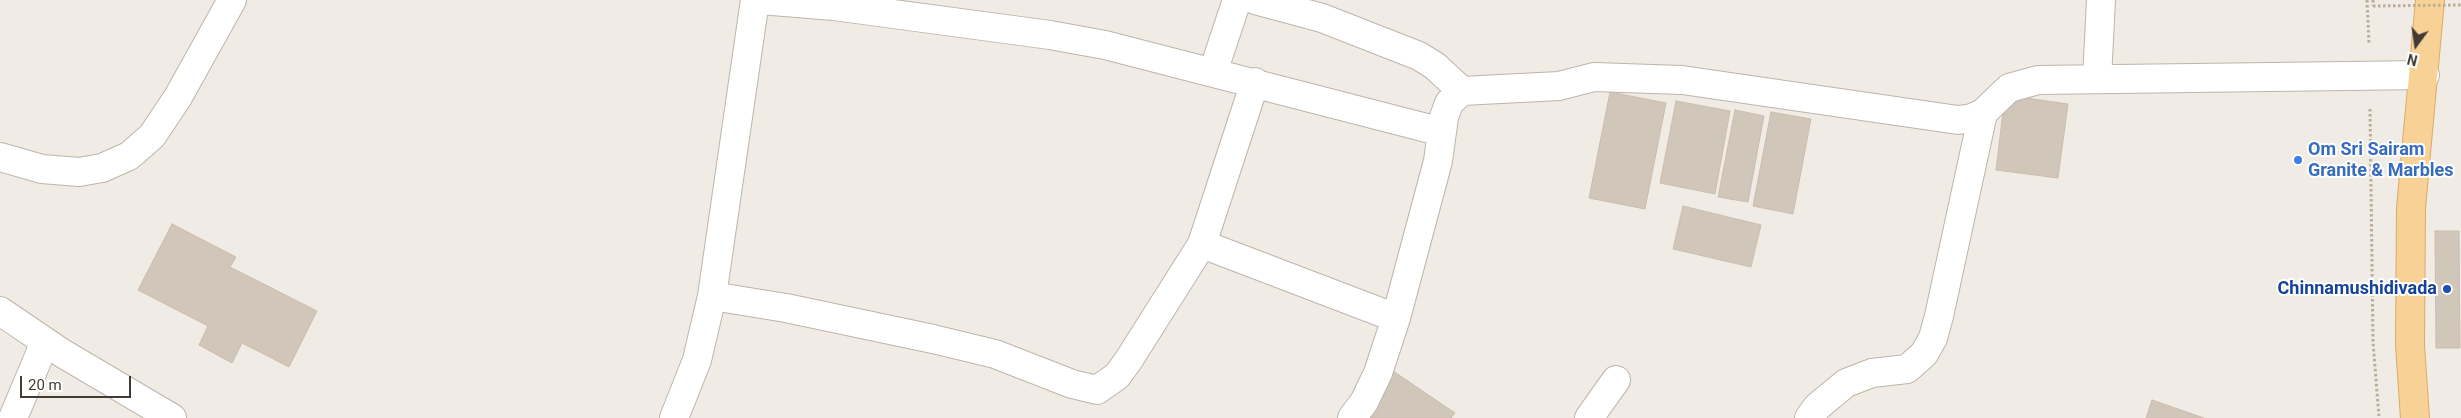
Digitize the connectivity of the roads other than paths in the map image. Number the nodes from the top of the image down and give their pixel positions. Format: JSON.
{"nodes":[{"id":1,"x":232,"y":0,"type":"edge"},
{"id":2,"x":755,"y":0,"type":"edge"},
{"id":3,"x":760,"y":0,"type":"edge"},
{"id":4,"x":1237,"y":0,"type":"edge"},
{"id":5,"x":1255,"y":0,"type":"edge"},
{"id":6,"x":2100,"y":0,"type":"edge"},
{"id":7,"x":2430,"y":0,"type":"edge"},
{"id":8,"x":1213,"y":72,"type":"junction"},
{"id":9,"x":2424,"y":74,"type":"junction"},
{"id":10,"x":2097,"y":79,"type":"junction"},
{"id":11,"x":1255,"y":82,"type":"junction"},
{"id":12,"x":1462,"y":91,"type":"junction"},
{"id":13,"x":1983,"y":114,"type":"junction"},
{"id":14,"x":1442,"y":132,"type":"junction"},
{"id":15,"x":0,"y":157,"type":"edge"},
{"id":16,"x":1202,"y":244,"type":"junction"},
{"id":17,"x":712,"y":296,"type":"junction"},
{"id":18,"x":0,"y":311,"type":"edge"},
{"id":19,"x":1396,"y":318,"type":"junction"},
{"id":20,"x":46,"y":342,"type":"junction"},
{"id":21,"x":1616,"y":380,"type":"dead end"},
{"id":22,"x":13,"y":418,"type":"edge"},
{"id":23,"x":172,"y":418,"type":"edge"},
{"id":24,"x":674,"y":418,"type":"edge"},
{"id":25,"x":1352,"y":418,"type":"edge"},
{"id":26,"x":1589,"y":418,"type":"edge"},
{"id":27,"x":1809,"y":418,"type":"edge"},
{"id":28,"x":2415,"y":418,"type":"edge"}],
"edges":[{"from":1,"to":15,"type":"street"},
{"from":2,"to":17,"type":"street"},
{"from":3,"to":8,"type":"street"},
{"from":4,"to":8,"type":"street"},
{"from":5,"to":12,"type":"street"},
{"from":6,"to":10,"type":"street"},
{"from":7,"to":9,"type":"main road"},
{"from":8,"to":11,"type":"street"},
{"from":9,"to":10,"type":"street"},
{"from":9,"to":28,"type":"main road"},
{"from":10,"to":13,"type":"street"},
{"from":11,"to":14,"type":"street"},
{"from":11,"to":16,"type":"street"},
{"from":12,"to":13,"type":"street"},
{"from":12,"to":14,"type":"street"},
{"from":13,"to":27,"type":"street"},
{"from":14,"to":19,"type":"street"},
{"from":16,"to":17,"type":"street"},
{"from":16,"to":19,"type":"street"},
{"from":17,"to":24,"type":"street"},
{"from":18,"to":20,"type":"street"},
{"from":19,"to":25,"type":"street"},
{"from":20,"to":22,"type":"street"},
{"from":20,"to":23,"type":"street"},
{"from":21,"to":26,"type":"street"}]}
